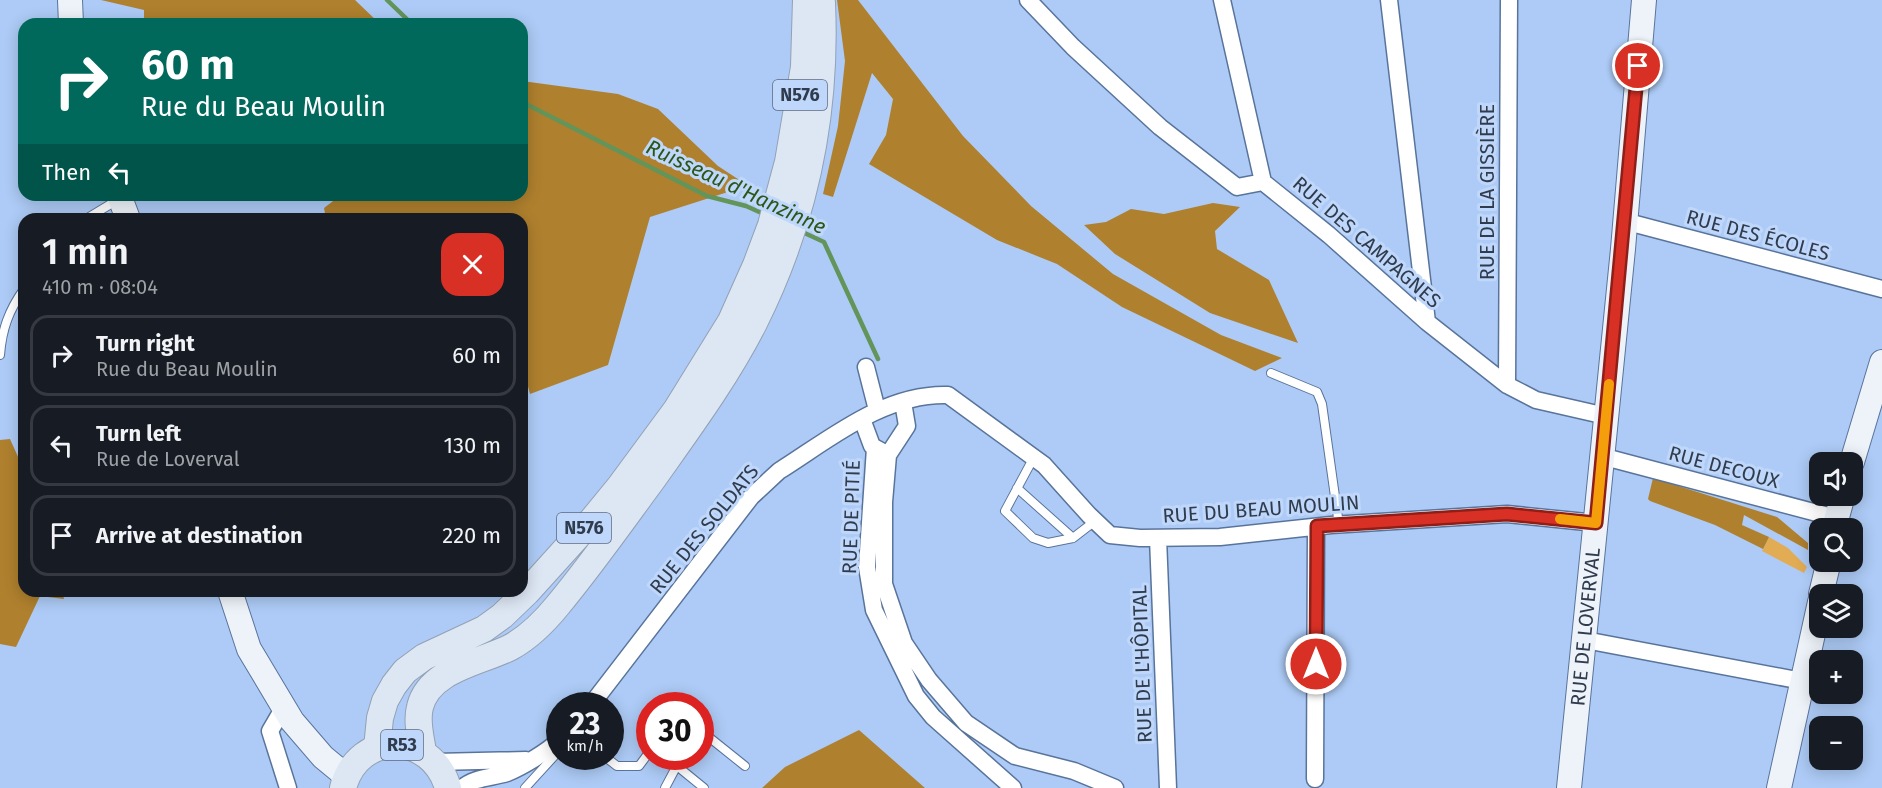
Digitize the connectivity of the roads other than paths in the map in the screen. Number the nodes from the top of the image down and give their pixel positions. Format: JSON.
{"nodes":[{"id":1,"x":70,"y":0,"type":"edge"},
{"id":2,"x":806,"y":0,"type":"edge"},
{"id":3,"x":822,"y":0,"type":"edge"},
{"id":4,"x":1028,"y":0,"type":"edge"},
{"id":5,"x":1222,"y":0,"type":"edge"},
{"id":6,"x":1389,"y":0,"type":"edge"},
{"id":7,"x":1509,"y":0,"type":"edge"},
{"id":8,"x":1644,"y":0,"type":"edge"},
{"id":9,"x":71,"y":18,"type":"edge"},
{"id":10,"x":1263,"y":182,"type":"junction"},
{"id":11,"x":792,"y":194,"type":"junction"},
{"id":12,"x":122,"y":204,"type":"edge"},
{"id":13,"x":100,"y":213,"type":"edge"},
{"id":14,"x":1624,"y":221,"type":"junction"},
{"id":15,"x":766,"y":269,"type":"junction"},
{"id":16,"x":1882,"y":289,"type":"edge"},
{"id":17,"x":18,"y":298,"type":"edge"},
{"id":18,"x":1426,"y":322,"type":"junction"},
{"id":19,"x":0,"y":355,"type":"edge"},
{"id":20,"x":1882,"y":362,"type":"edge"},
{"id":21,"x":866,"y":367,"type":"dead end"},
{"id":22,"x":1271,"y":373,"type":"dead end"},
{"id":23,"x":1507,"y":385,"type":"junction"},
{"id":24,"x":903,"y":402,"type":"junction"},
{"id":25,"x":869,"y":415,"type":"junction"},
{"id":26,"x":1606,"y":416,"type":"junction"},
{"id":27,"x":881,"y":452,"type":"junction"},
{"id":28,"x":1855,"y":452,"type":"edge"},
{"id":29,"x":1601,"y":456,"type":"junction"},
{"id":30,"x":1034,"y":457,"type":"junction"},
{"id":31,"x":1017,"y":488,"type":"junction"},
{"id":32,"x":1838,"y":514,"type":"edge"},
{"id":33,"x":1095,"y":521,"type":"junction"},
{"id":34,"x":1596,"y":523,"type":"junction"},
{"id":35,"x":1339,"y":525,"type":"junction"},
{"id":36,"x":1317,"y":526,"type":"junction"},
{"id":37,"x":1073,"y":538,"type":"junction"},
{"id":38,"x":1158,"y":538,"type":"junction"},
{"id":39,"x":528,"y":591,"type":"edge"},
{"id":40,"x":232,"y":597,"type":"edge"},
{"id":41,"x":522,"y":597,"type":"edge"},
{"id":42,"x":1812,"y":638,"type":"edge"},
{"id":43,"x":1585,"y":640,"type":"junction"},
{"id":44,"x":1802,"y":681,"type":"junction"},
{"id":45,"x":601,"y":692,"type":"edge"},
{"id":46,"x":284,"y":707,"type":"junction"},
{"id":47,"x":714,"y":741,"type":"edge"},
{"id":48,"x":376,"y":748,"type":"junction"},
{"id":49,"x":546,"y":749,"type":"edge"},
{"id":50,"x":1015,"y":756,"type":"junction"},
{"id":51,"x":429,"y":757,"type":"junction"},
{"id":52,"x":530,"y":760,"type":"junction"},
{"id":53,"x":546,"y":765,"type":"edge"},
{"id":54,"x":745,"y":766,"type":"dead end"},
{"id":55,"x":675,"y":770,"type":"edge"},
{"id":56,"x":682,"y":770,"type":"edge"},
{"id":57,"x":1316,"y":779,"type":"dead end"},
{"id":58,"x":344,"y":782,"type":"edge"},
{"id":59,"x":1007,"y":783,"type":"edge"},
{"id":60,"x":288,"y":788,"type":"edge"},
{"id":61,"x":448,"y":788,"type":"edge"},
{"id":62,"x":462,"y":788,"type":"edge"},
{"id":63,"x":525,"y":788,"type":"edge"},
{"id":64,"x":666,"y":788,"type":"edge"},
{"id":65,"x":704,"y":788,"type":"edge"},
{"id":66,"x":1115,"y":788,"type":"edge"},
{"id":67,"x":1168,"y":788,"type":"edge"},
{"id":68,"x":1569,"y":788,"type":"edge"},
{"id":69,"x":1779,"y":788,"type":"edge"}],
"edges":[{"from":1,"to":9,"type":"street"},
{"from":2,"to":11,"type":"main road","number":"N576"},
{"from":3,"to":11,"type":"main road","number":"N576"},
{"from":4,"to":10,"type":"street"},
{"from":5,"to":10,"type":"street","name":"RUE DES CAMPAGNES"},
{"from":6,"to":18,"type":"street"},
{"from":7,"to":23,"type":"street","name":"RUE DE LA GISSIÈRE"},
{"from":8,"to":14,"type":"street","name":"RUE DE LOVERVAL"},
{"from":10,"to":18,"type":"street","name":"RUE DES CAMPAGNES"},
{"from":11,"to":15,"type":"main road","number":"N576"},
{"from":12,"to":13,"type":"lane"},
{"from":14,"to":16,"type":"street","name":"RUE DES ÉCOLES"},
{"from":14,"to":26,"type":"street","name":"RUE DE LOVERVAL"},
{"from":15,"to":39,"type":"main road","number":"N576"},
{"from":15,"to":51,"type":"main road","number":"N576"},
{"from":17,"to":19,"type":"lane"},
{"from":18,"to":23,"type":"street","name":"RUE DES CAMPAGNES"},
{"from":20,"to":28,"type":"street"},
{"from":21,"to":25,"type":"street"},
{"from":22,"to":35,"type":"lane"},
{"from":23,"to":26,"type":"street","name":"RUE DES CAMPAGNES"},
{"from":24,"to":25,"type":"street","name":"RUE DU BEAU MOULIN"},
{"from":24,"to":27,"type":"street"},
{"from":24,"to":30,"type":"street","name":"RUE DU BEAU MOULIN"},
{"from":25,"to":27,"type":"street"},
{"from":25,"to":45,"type":"street","name":"RUE DES SOLDATS"},
{"from":26,"to":29,"type":"street","name":"RUE DE LOVERVAL"},
{"from":27,"to":50,"type":"street"},
{"from":27,"to":59,"type":"street","name":"RUE DE PITIÉ"},
{"from":29,"to":32,"type":"street","name":"RUE DECOUX"},
{"from":29,"to":34,"type":"street","name":"RUE DE LOVERVAL"},
{"from":30,"to":31,"type":"lane"},
{"from":30,"to":33,"type":"street","name":"RUE DU BEAU MOULIN"},
{"from":31,"to":37,"type":"lane"},
{"from":31,"to":37,"type":"lane"},
{"from":33,"to":37,"type":"lane"},
{"from":33,"to":38,"type":"street","name":"RUE DU BEAU MOULIN"},
{"from":34,"to":35,"type":"street","name":"RUE DU BEAU MOULIN"},
{"from":34,"to":43,"type":"street","name":"RUE DE LOVERVAL"},
{"from":35,"to":36,"type":"street","name":"RUE DU BEAU MOULIN"},
{"from":36,"to":38,"type":"street","name":"RUE DU BEAU MOULIN"},
{"from":36,"to":57,"type":"street"},
{"from":38,"to":67,"type":"street","name":"RUE DE L'HÔPITAL"},
{"from":40,"to":46,"type":"street"},
{"from":41,"to":48,"type":"main road","number":"N576"},
{"from":42,"to":44,"type":"street"},
{"from":43,"to":44,"type":"street"},
{"from":43,"to":68,"type":"street","name":"RUE DE LOVERVAL"},
{"from":44,"to":69,"type":"street"},
{"from":46,"to":58,"type":"street"},
{"from":46,"to":60,"type":"street"},
{"from":47,"to":54,"type":"lane"},
{"from":48,"to":51,"type":"main road","number":"R53"},
{"from":48,"to":58,"type":"main road","number":"R53"},
{"from":49,"to":52,"type":"street"},
{"from":50,"to":59,"type":"street"},
{"from":50,"to":66,"type":"street"},
{"from":51,"to":52,"type":"street"},
{"from":51,"to":61,"type":"main road","number":"R53"},
{"from":52,"to":62,"type":"street"},
{"from":53,"to":63,"type":"lane"},
{"from":55,"to":64,"type":"lane"},
{"from":56,"to":65,"type":"lane"}]}
